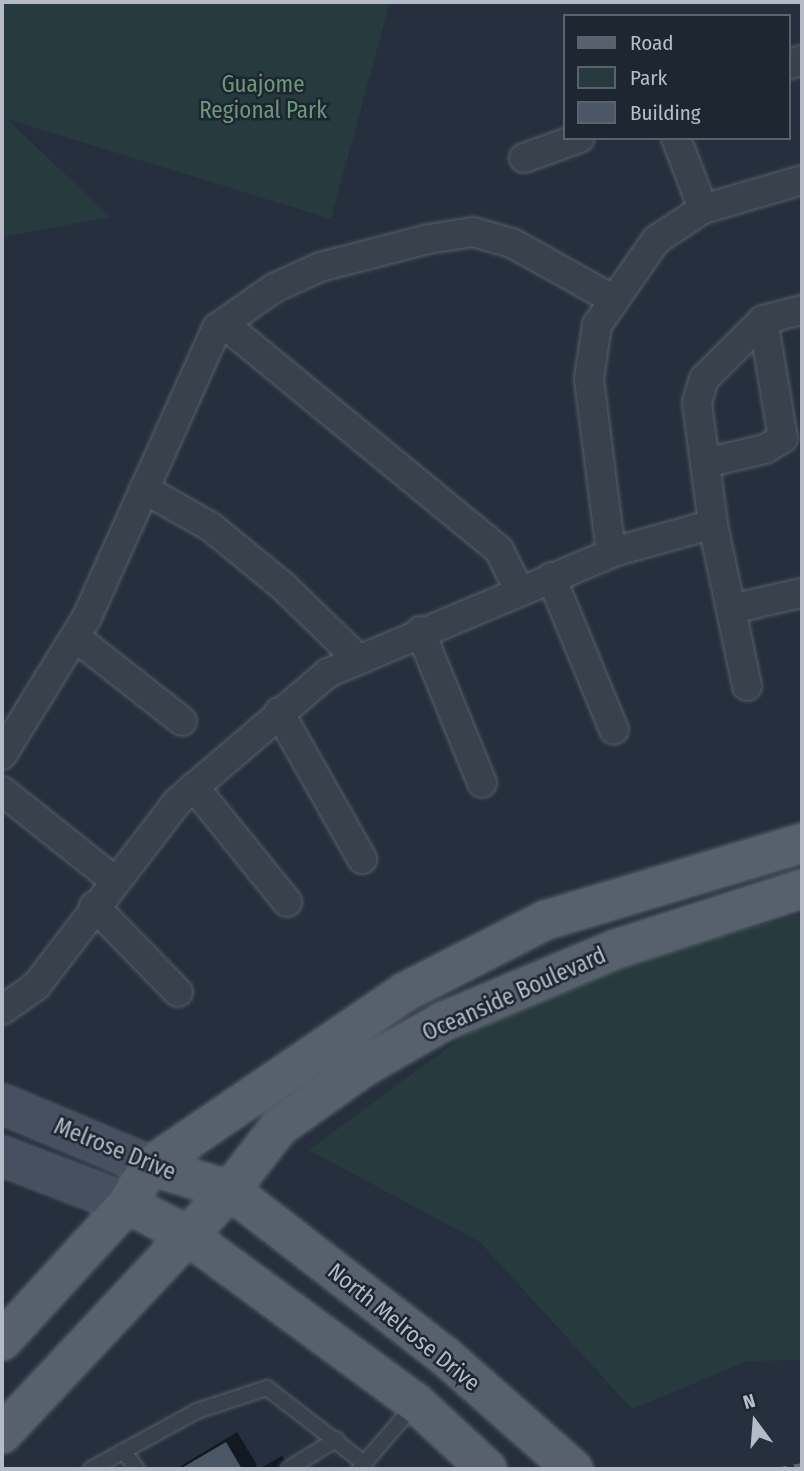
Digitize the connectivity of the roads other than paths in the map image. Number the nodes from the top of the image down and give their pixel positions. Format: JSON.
{"nodes":[{"id":1,"x":574,"y":140,"type":"edge"},
{"id":2,"x":677,"y":140,"type":"edge"},
{"id":3,"x":524,"y":158,"type":"dead end"},
{"id":4,"x":802,"y":180,"type":"edge"},
{"id":5,"x":703,"y":209,"type":"junction"},
{"id":6,"x":614,"y":300,"type":"junction"},
{"id":7,"x":802,"y":310,"type":"edge"},
{"id":8,"x":763,"y":320,"type":"junction"},
{"id":9,"x":224,"y":324,"type":"junction"},
{"id":10,"x":705,"y":463,"type":"junction"},
{"id":11,"x":144,"y":489,"type":"junction"},
{"id":12,"x":713,"y":524,"type":"junction"},
{"id":13,"x":611,"y":553,"type":"junction"},
{"id":14,"x":551,"y":577,"type":"junction"},
{"id":15,"x":519,"y":590,"type":"junction"},
{"id":16,"x":802,"y":593,"type":"edge"},
{"id":17,"x":731,"y":609,"type":"junction"},
{"id":18,"x":420,"y":631,"type":"junction"},
{"id":19,"x":75,"y":637,"type":"junction"},
{"id":20,"x":358,"y":659,"type":"junction"},
{"id":21,"x":747,"y":686,"type":"dead end"},
{"id":22,"x":279,"y":712,"type":"junction"},
{"id":23,"x":182,"y":720,"type":"dead end"},
{"id":24,"x":614,"y":730,"type":"dead end"},
{"id":25,"x":2,"y":755,"type":"edge"},
{"id":26,"x":482,"y":783,"type":"dead end"},
{"id":27,"x":194,"y":787,"type":"junction"},
{"id":28,"x":2,"y":791,"type":"edge"},
{"id":29,"x":802,"y":843,"type":"edge"},
{"id":30,"x":362,"y":859,"type":"dead end"},
{"id":31,"x":115,"y":881,"type":"junction"},
{"id":32,"x":802,"y":889,"type":"edge"},
{"id":33,"x":287,"y":902,"type":"dead end"},
{"id":34,"x":94,"y":906,"type":"junction"},
{"id":35,"x":178,"y":992,"type":"dead end"},
{"id":36,"x":2,"y":1010,"type":"edge"},
{"id":37,"x":2,"y":1104,"type":"edge"},
{"id":38,"x":2,"y":1156,"type":"edge"},
{"id":39,"x":150,"y":1166,"type":"junction"},
{"id":40,"x":230,"y":1190,"type":"junction"},
{"id":41,"x":127,"y":1204,"type":"junction"},
{"id":42,"x":187,"y":1235,"type":"junction"},
{"id":43,"x":2,"y":1341,"type":"edge"},
{"id":44,"x":416,"y":1403,"type":"junction"},
{"id":45,"x":2,"y":1434,"type":"edge"},
{"id":46,"x":337,"y":1439,"type":"junction"},
{"id":47,"x":123,"y":1451,"type":"junction"},
{"id":48,"x":361,"y":1466,"type":"edge"},
{"id":49,"x":91,"y":1469,"type":"edge"},
{"id":50,"x":137,"y":1469,"type":"edge"},
{"id":51,"x":288,"y":1469,"type":"edge"},
{"id":52,"x":487,"y":1469,"type":"edge"},
{"id":53,"x":573,"y":1469,"type":"edge"}],
"edges":[{"from":1,"to":3,"type":"street"},
{"from":2,"to":5,"type":"street"},
{"from":4,"to":5,"type":"street"},
{"from":5,"to":6,"type":"street"},
{"from":6,"to":9,"type":"street"},
{"from":6,"to":13,"type":"street"},
{"from":7,"to":8,"type":"street"},
{"from":8,"to":10,"type":"street"},
{"from":8,"to":10,"type":"street"},
{"from":9,"to":11,"type":"street"},
{"from":9,"to":15,"type":"street"},
{"from":10,"to":12,"type":"street"},
{"from":11,"to":19,"type":"street"},
{"from":11,"to":20,"type":"street"},
{"from":12,"to":13,"type":"street"},
{"from":12,"to":17,"type":"street"},
{"from":13,"to":14,"type":"street"},
{"from":14,"to":15,"type":"street"},
{"from":14,"to":24,"type":"street"},
{"from":15,"to":18,"type":"street"},
{"from":16,"to":17,"type":"street"},
{"from":17,"to":21,"type":"street"},
{"from":18,"to":20,"type":"street"},
{"from":18,"to":26,"type":"street"},
{"from":19,"to":23,"type":"street"},
{"from":19,"to":25,"type":"street"},
{"from":20,"to":22,"type":"street"},
{"from":22,"to":27,"type":"street"},
{"from":22,"to":30,"type":"street"},
{"from":27,"to":31,"type":"street"},
{"from":27,"to":33,"type":"street"},
{"from":28,"to":31,"type":"street"},
{"from":29,"to":39,"type":"main road","name":"Oceanside Boulevard"},
{"from":31,"to":34,"type":"street"},
{"from":32,"to":40,"type":"main road","name":"Oceanside Boulevard"},
{"from":34,"to":35,"type":"street"},
{"from":34,"to":36,"type":"street"},
{"from":37,"to":39,"type":"main road","name":"Melrose Drive"},
{"from":38,"to":41,"type":"main road","name":"Melrose Drive"},
{"from":39,"to":40,"type":"main road","name":"Melrose Drive"},
{"from":39,"to":41,"type":"main road","name":"Oceanside Boulevard"},
{"from":40,"to":42,"type":"main road","name":"Oceanside Boulevard"},
{"from":40,"to":53,"type":"main road","name":"North Melrose Drive"},
{"from":41,"to":42,"type":"main road","name":"Melrose Drive"},
{"from":41,"to":43,"type":"main road","name":"Oceanside Boulevard"},
{"from":42,"to":44,"type":"main road"},
{"from":42,"to":45,"type":"main road","name":"Oceanside Boulevard"},
{"from":44,"to":48,"type":"lane"},
{"from":44,"to":52,"type":"main road"},
{"from":46,"to":47,"type":"lane"},
{"from":46,"to":48,"type":"lane"},
{"from":46,"to":51,"type":"lane"},
{"from":47,"to":49,"type":"lane"},
{"from":47,"to":50,"type":"lane"}]}
